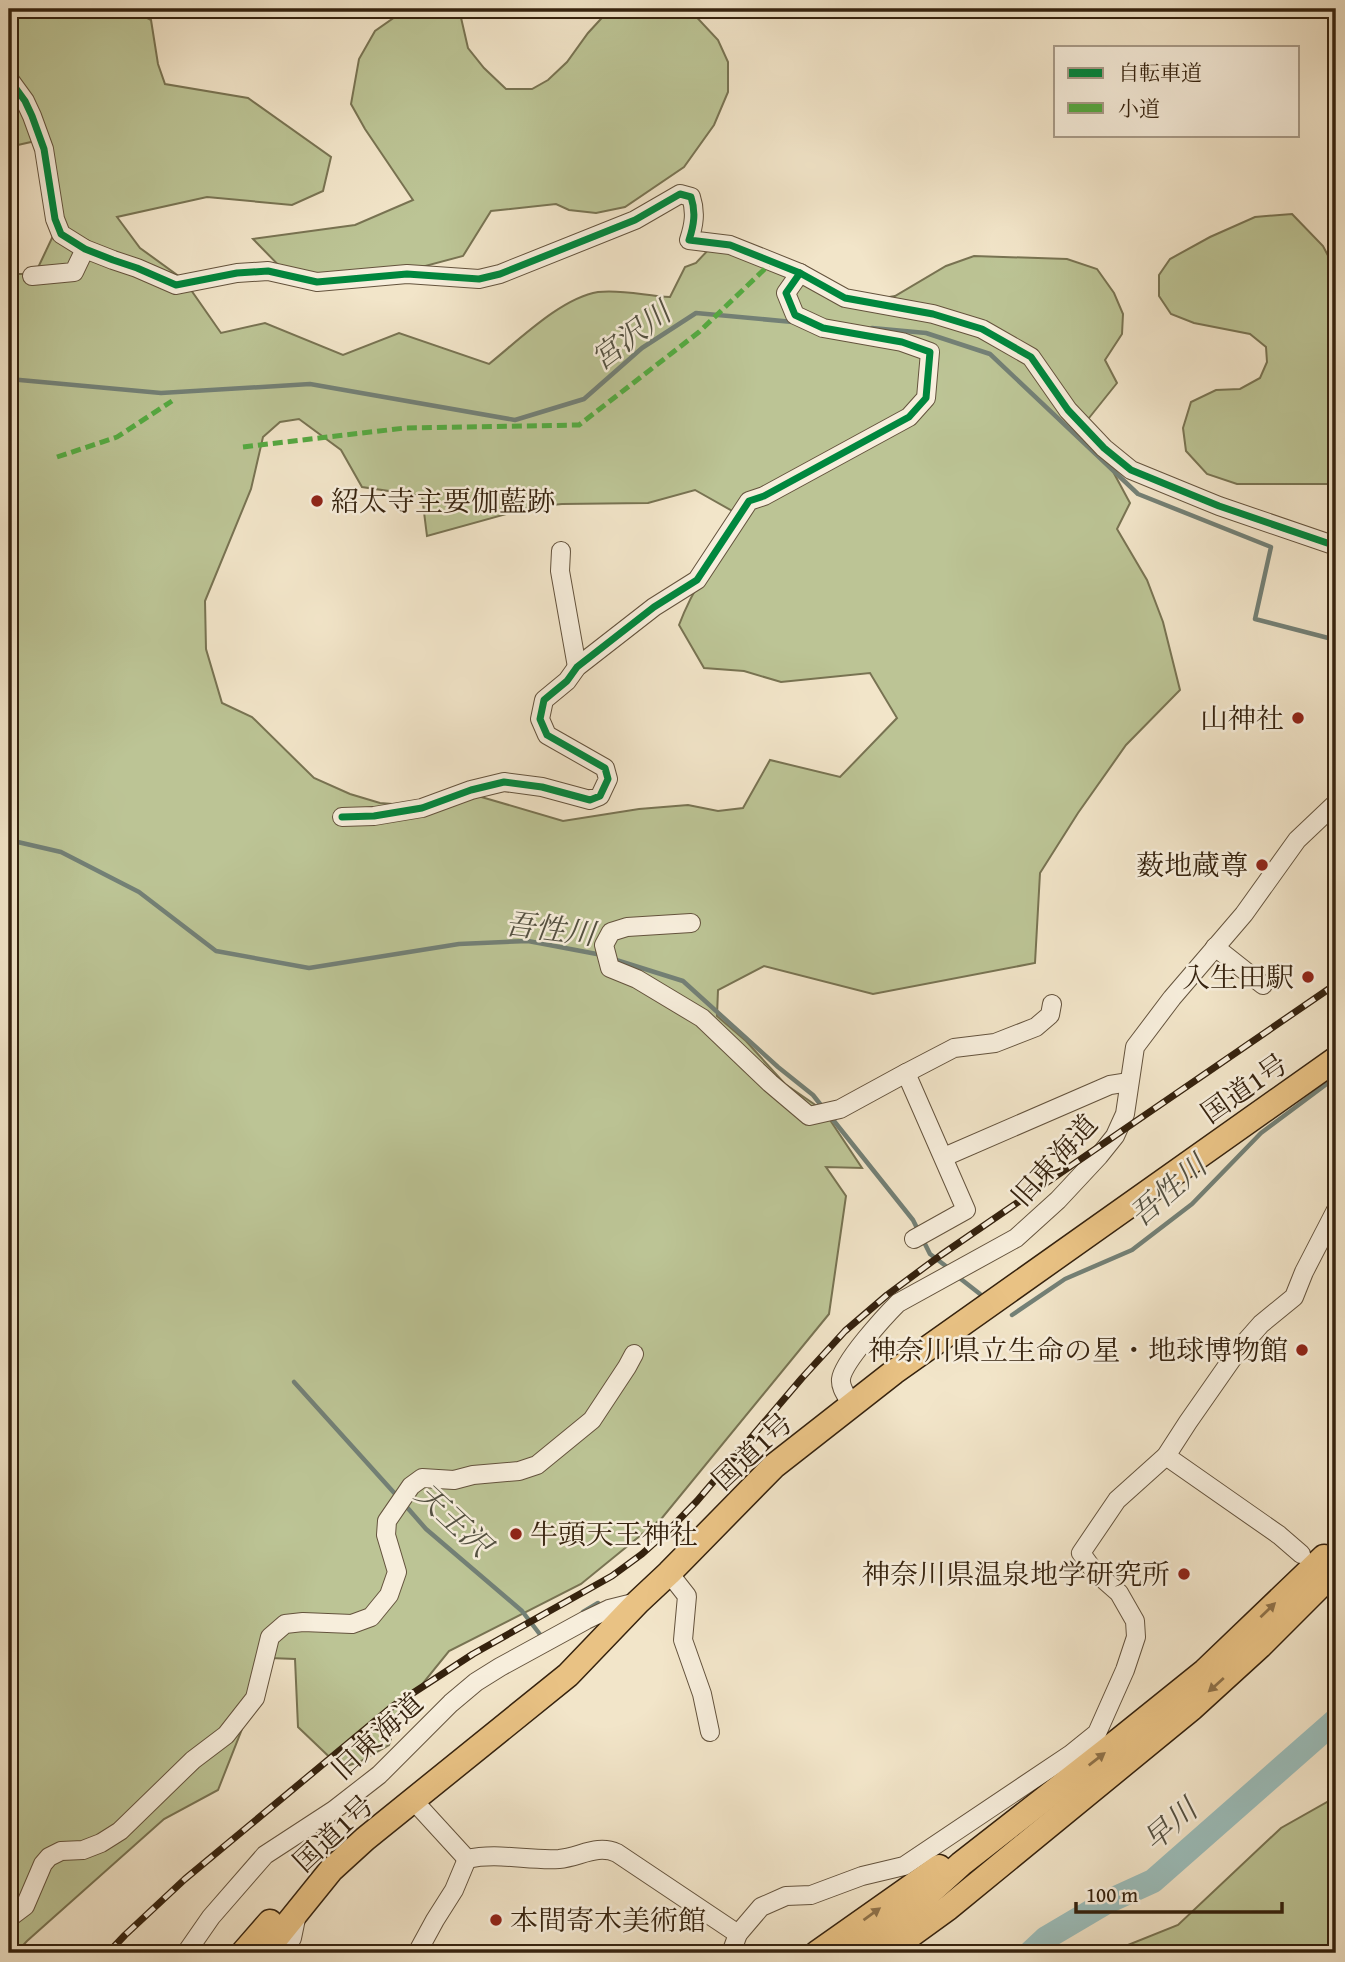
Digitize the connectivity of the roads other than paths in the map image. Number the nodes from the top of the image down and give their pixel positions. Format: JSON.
{"nodes":[{"id":1,"x":9,"y":79,"type":"edge"},
{"id":2,"x":85,"y":249,"type":"junction"},
{"id":3,"x":800,"y":273,"type":"junction"},
{"id":4,"x":32,"y":276,"type":"dead end"},
{"id":5,"x":1336,"y":546,"type":"edge"},
{"id":6,"x":561,"y":551,"type":"dead end"},
{"id":7,"x":577,"y":667,"type":"junction"},
{"id":8,"x":1336,"y":803,"type":"edge"},
{"id":9,"x":342,"y":817,"type":"dead end"},
{"id":10,"x":691,"y":923,"type":"dead end"},
{"id":11,"x":1215,"y":947,"type":"junction"},
{"id":12,"x":1263,"y":985,"type":"dead end"},
{"id":13,"x":1052,"y":1004,"type":"dead end"},
{"id":14,"x":1336,"y":1059,"type":"edge"},
{"id":15,"x":906,"y":1073,"type":"junction"},
{"id":16,"x":1129,"y":1082,"type":"junction"},
{"id":17,"x":944,"y":1157,"type":"junction"},
{"id":18,"x":1336,"y":1210,"type":"edge"},
{"id":19,"x":914,"y":1239,"type":"dead end"},
{"id":20,"x":634,"y":1354,"type":"dead end"},
{"id":21,"x":851,"y":1404,"type":"junction"},
{"id":22,"x":1166,"y":1456,"type":"junction"},
{"id":23,"x":1320,"y":1560,"type":"edge"},
{"id":24,"x":669,"y":1573,"type":"junction"},
{"id":25,"x":638,"y":1602,"type":"junction"},
{"id":26,"x":710,"y":1732,"type":"dead end"},
{"id":27,"x":1104,"y":1780,"type":"junction"},
{"id":28,"x":413,"y":1800,"type":"junction"},
{"id":29,"x":1042,"y":1800,"type":"junction"},
{"id":30,"x":467,"y":1859,"type":"junction"},
{"id":31,"x":331,"y":1870,"type":"junction"},
{"id":32,"x":297,"y":1910,"type":"junction"},
{"id":33,"x":906,"y":1914,"type":"junction"},
{"id":34,"x":9,"y":1918,"type":"edge"},
{"id":35,"x":738,"y":1934,"type":"junction"},
{"id":36,"x":186,"y":1953,"type":"edge"},
{"id":37,"x":243,"y":1953,"type":"edge"},
{"id":38,"x":264,"y":1953,"type":"edge"},
{"id":39,"x":283,"y":1953,"type":"edge"},
{"id":40,"x":417,"y":1953,"type":"edge"},
{"id":41,"x":732,"y":1953,"type":"edge"},
{"id":42,"x":817,"y":1953,"type":"edge"},
{"id":43,"x":851,"y":1953,"type":"edge"},
{"id":44,"x":886,"y":1953,"type":"edge"}],
"edges":[{"from":1,"to":2,"type":"street"},
{"from":2,"to":3,"type":"street"},
{"from":2,"to":4,"type":"street"},
{"from":3,"to":5,"type":"street"},
{"from":3,"to":7,"type":"street"},
{"from":6,"to":7,"type":"street"},
{"from":7,"to":9,"type":"street"},
{"from":8,"to":11,"type":"street","name":"旧東海道"},
{"from":10,"to":15,"type":"street"},
{"from":11,"to":12,"type":"street"},
{"from":11,"to":16,"type":"street","name":"旧東海道"},
{"from":13,"to":15,"type":"street"},
{"from":14,"to":21,"type":"highway","name":"国道1号"},
{"from":15,"to":17,"type":"street"},
{"from":16,"to":17,"type":"street"},
{"from":16,"to":21,"type":"street","name":"旧東海道"},
{"from":17,"to":19,"type":"street"},
{"from":18,"to":22,"type":"street"},
{"from":20,"to":34,"type":"street"},
{"from":21,"to":24,"type":"highway","name":"国道1号"},
{"from":22,"to":23,"type":"street"},
{"from":22,"to":35,"type":"street"},
{"from":23,"to":27,"type":"highway","one_way":true},
{"from":29,"to":23,"type":"highway","one_way":true},
{"from":24,"to":25,"type":"highway","name":"国道1号"},
{"from":24,"to":26,"type":"street"},
{"from":25,"to":28,"type":"highway","name":"国道1号"},
{"from":25,"to":36,"type":"street","name":"旧東海道"},
{"from":27,"to":33,"type":"highway"},
{"from":27,"to":44,"type":"highway"},
{"from":28,"to":30,"type":"street"},
{"from":28,"to":31,"type":"highway","name":"国道1号"},
{"from":29,"to":33,"type":"highway"},
{"from":42,"to":29,"type":"highway","one_way":true},
{"from":30,"to":35,"type":"street"},
{"from":30,"to":40,"type":"street"},
{"from":31,"to":32,"type":"highway","name":"国道1号"},
{"from":31,"to":37,"type":"highway"},
{"from":32,"to":38,"type":"highway","name":"国道1号"},
{"from":32,"to":39,"type":"street"},
{"from":33,"to":43,"type":"highway"},
{"from":35,"to":41,"type":"street"}]}
